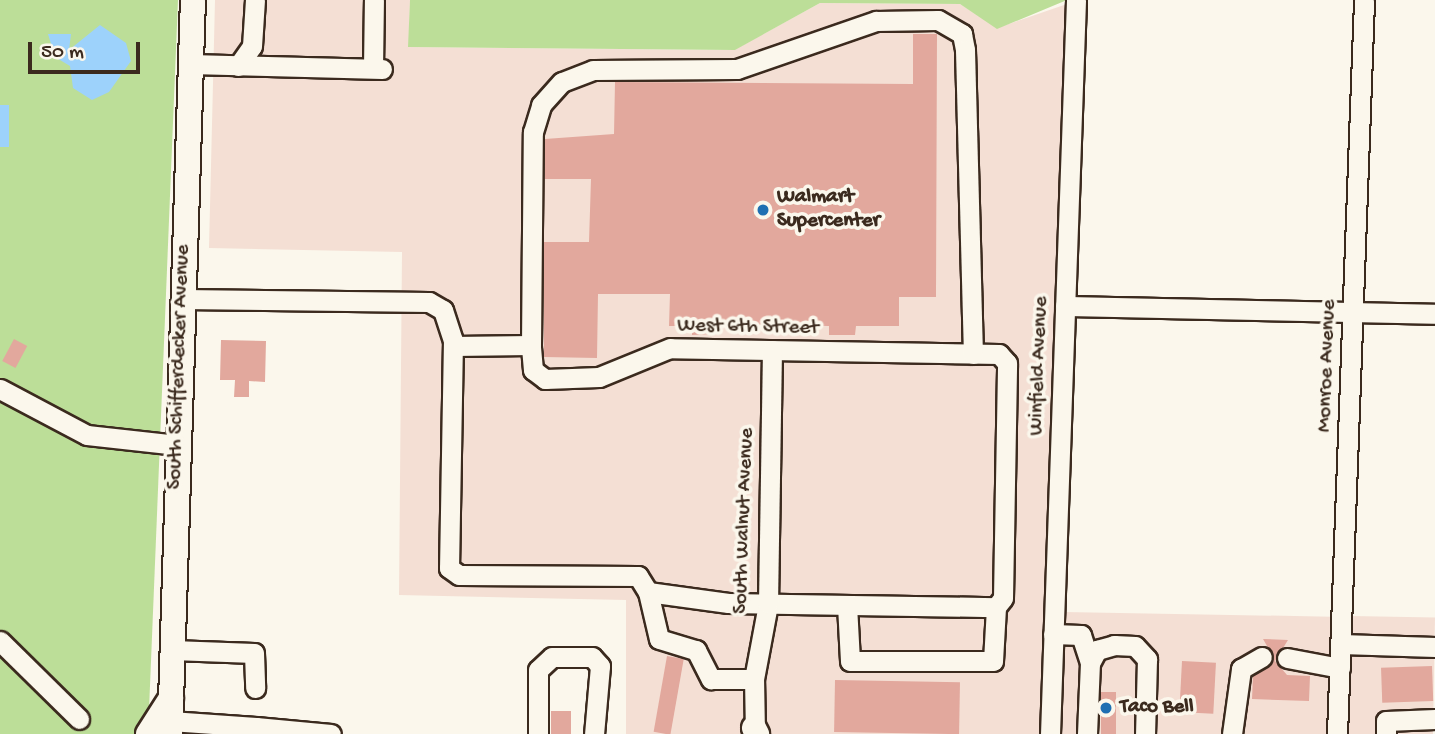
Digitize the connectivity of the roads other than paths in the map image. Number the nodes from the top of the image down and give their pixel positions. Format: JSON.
{"nodes":[{"id":1,"x":193,"y":0,"type":"edge"},
{"id":2,"x":255,"y":0,"type":"edge"},
{"id":3,"x":374,"y":0,"type":"edge"},
{"id":4,"x":1076,"y":0,"type":"edge"},
{"id":5,"x":1364,"y":0,"type":"edge"},
{"id":6,"x":190,"y":64,"type":"junction"},
{"id":7,"x":237,"y":66,"type":"junction"},
{"id":8,"x":182,"y":299,"type":"junction"},
{"id":9,"x":1065,"y":306,"type":"junction"},
{"id":10,"x":1353,"y":313,"type":"junction"},
{"id":11,"x":1435,"y":314,"type":"edge"},
{"id":12,"x":531,"y":345,"type":"junction"},
{"id":13,"x":453,"y":346,"type":"junction"},
{"id":14,"x":772,"y":351,"type":"junction"},
{"id":15,"x":973,"y":354,"type":"junction"},
{"id":16,"x":0,"y":389,"type":"edge"},
{"id":17,"x":177,"y":445,"type":"junction"},
{"id":18,"x":648,"y":592,"type":"junction"},
{"id":19,"x":768,"y":604,"type":"junction"},
{"id":20,"x":847,"y":605,"type":"junction"},
{"id":21,"x":996,"y":607,"type":"junction"},
{"id":22,"x":1053,"y":634,"type":"junction"},
{"id":23,"x":0,"y":641,"type":"edge"},
{"id":24,"x":1341,"y":644,"type":"junction"},
{"id":25,"x":1435,"y":647,"type":"edge"},
{"id":26,"x":172,"y":650,"type":"junction"},
{"id":27,"x":1262,"y":657,"type":"dead end"},
{"id":28,"x":1287,"y":658,"type":"dead end"},
{"id":29,"x":1090,"y":663,"type":"junction"},
{"id":30,"x":1340,"y":668,"type":"junction"},
{"id":31,"x":600,"y":672,"type":"junction"},
{"id":32,"x":754,"y":679,"type":"junction"},
{"id":33,"x":255,"y":688,"type":"dead end"},
{"id":34,"x":170,"y":717,"type":"edge"},
{"id":35,"x":79,"y":719,"type":"dead end"},
{"id":36,"x":1435,"y":719,"type":"edge"},
{"id":37,"x":256,"y":730,"type":"edge"},
{"id":38,"x":755,"y":733,"type":"edge"},
{"id":39,"x":148,"y":734,"type":"edge"},
{"id":40,"x":331,"y":734,"type":"edge"},
{"id":41,"x":538,"y":734,"type":"edge"},
{"id":42,"x":546,"y":734,"type":"edge"},
{"id":43,"x":593,"y":734,"type":"edge"},
{"id":44,"x":1049,"y":734,"type":"edge"},
{"id":45,"x":1087,"y":734,"type":"edge"},
{"id":46,"x":1145,"y":734,"type":"edge"},
{"id":47,"x":1232,"y":734,"type":"edge"},
{"id":48,"x":1337,"y":734,"type":"edge"},
{"id":49,"x":1386,"y":734,"type":"edge"}],
"edges":[{"from":1,"to":6,"type":"main road","name":"South Schifferdecker Avenue"},
{"from":2,"to":7,"type":"street"},
{"from":3,"to":7,"type":"street"},
{"from":4,"to":9,"type":"street","name":"Winfield Avenue"},
{"from":5,"to":10,"type":"street","name":"Monroe Avenue"},
{"from":6,"to":7,"type":"street"},
{"from":6,"to":8,"type":"main road","name":"South Schifferdecker Avenue"},
{"from":8,"to":13,"type":"street"},
{"from":8,"to":17,"type":"main road","name":"South Schifferdecker Avenue"},
{"from":9,"to":10,"type":"street"},
{"from":9,"to":22,"type":"street","name":"Winfield Avenue"},
{"from":10,"to":11,"type":"street"},
{"from":10,"to":24,"type":"street","name":"Monroe Avenue"},
{"from":12,"to":13,"type":"street"},
{"from":12,"to":14,"type":"street","name":"West 6th Street"},
{"from":12,"to":15,"type":"street","name":"West 6th Street"},
{"from":13,"to":18,"type":"street"},
{"from":14,"to":15,"type":"street","name":"West 6th Street"},
{"from":14,"to":19,"type":"street","name":"South Walnut Avenue"},
{"from":15,"to":21,"type":"street","name":"West 6th Street"},
{"from":16,"to":17,"type":"street"},
{"from":17,"to":26,"type":"main road","name":"South Schifferdecker Avenue"},
{"from":18,"to":19,"type":"street"},
{"from":18,"to":32,"type":"street"},
{"from":19,"to":20,"type":"street"},
{"from":19,"to":32,"type":"street","name":"South Walnut Avenue"},
{"from":20,"to":21,"type":"street"},
{"from":20,"to":21,"type":"street"},
{"from":22,"to":29,"type":"street"},
{"from":22,"to":44,"type":"street","name":"Winfield Avenue"},
{"from":23,"to":35,"type":"street"},
{"from":24,"to":25,"type":"street"},
{"from":24,"to":30,"type":"street","name":"Monroe Avenue"},
{"from":26,"to":33,"type":"street"},
{"from":26,"to":34,"type":"main road","name":"South Schifferdecker Avenue"},
{"from":27,"to":47,"type":"street"},
{"from":28,"to":30,"type":"street"},
{"from":29,"to":45,"type":"street"},
{"from":29,"to":46,"type":"street"},
{"from":30,"to":48,"type":"street","name":"Monroe Avenue"},
{"from":31,"to":41,"type":"street"},
{"from":31,"to":42,"type":"street"},
{"from":31,"to":43,"type":"street"},
{"from":32,"to":38,"type":"street","name":"South Walnut Avenue"},
{"from":34,"to":37,"type":"street"},
{"from":34,"to":39,"type":"main road"},
{"from":36,"to":49,"type":"street"},
{"from":37,"to":40,"type":"street"}]}
